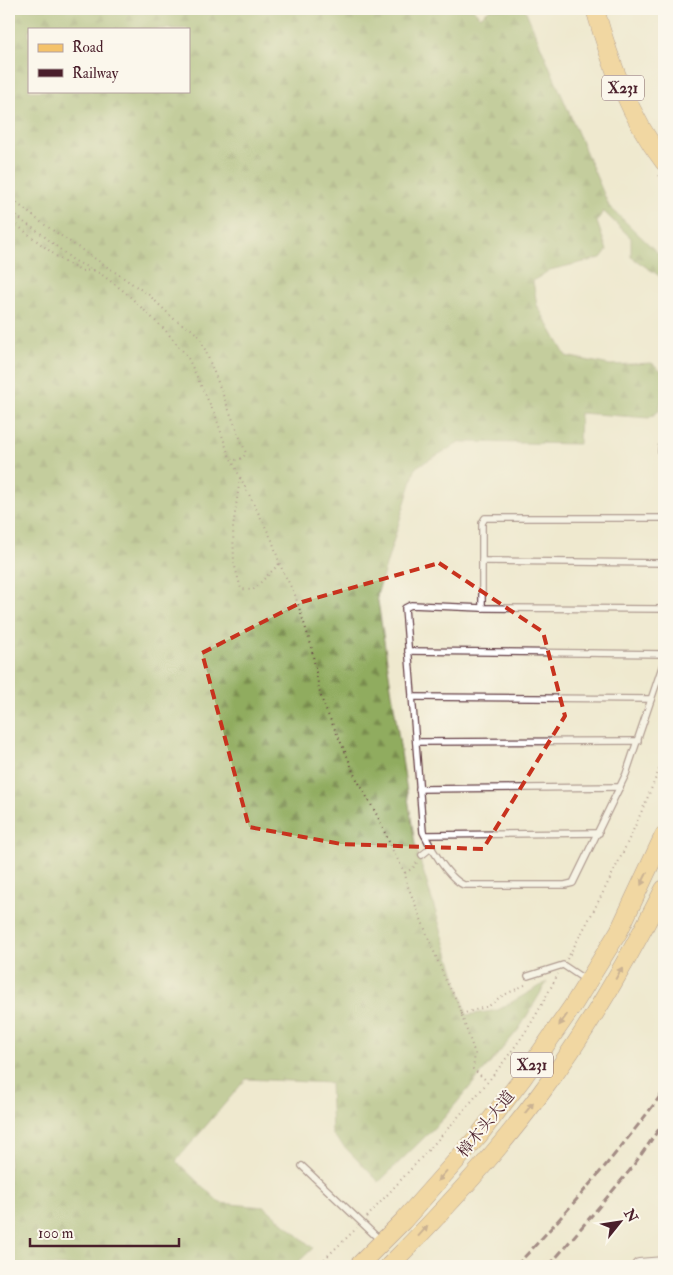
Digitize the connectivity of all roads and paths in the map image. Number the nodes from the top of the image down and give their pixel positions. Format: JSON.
{"nodes":[{"id":1,"x":595,"y":9,"type":"edge"},
{"id":2,"x":605,"y":9,"type":"edge"},
{"id":3,"x":664,"y":145,"type":"edge"},
{"id":4,"x":664,"y":162,"type":"edge"},
{"id":5,"x":9,"y":197,"type":"edge"},
{"id":6,"x":9,"y":210,"type":"edge"},
{"id":7,"x":9,"y":219,"type":"edge"},
{"id":8,"x":94,"y":270,"type":"junction"},
{"id":9,"x":664,"y":429,"type":"edge"},
{"id":10,"x":232,"y":461,"type":"junction"},
{"id":11,"x":240,"y":476,"type":"junction"},
{"id":12,"x":664,"y":492,"type":"edge"},
{"id":13,"x":664,"y":518,"type":"edge"},
{"id":14,"x":482,"y":561,"type":"junction"},
{"id":15,"x":664,"y":562,"type":"edge"},
{"id":16,"x":280,"y":564,"type":"junction"},
{"id":17,"x":482,"y":608,"type":"junction"},
{"id":18,"x":664,"y":609,"type":"edge"},
{"id":19,"x":408,"y":651,"type":"junction"},
{"id":20,"x":664,"y":654,"type":"edge"},
{"id":21,"x":664,"y":662,"type":"edge"},
{"id":22,"x":412,"y":697,"type":"junction"},
{"id":23,"x":652,"y":699,"type":"junction"},
{"id":24,"x":638,"y":741,"type":"junction"},
{"id":25,"x":416,"y":742,"type":"junction"},
{"id":26,"x":664,"y":757,"type":"edge"},
{"id":27,"x":620,"y":787,"type":"junction"},
{"id":28,"x":420,"y":789,"type":"junction"},
{"id":29,"x":598,"y":833,"type":"junction"},
{"id":30,"x":425,"y":835,"type":"junction"},
{"id":31,"x":664,"y":835,"type":"edge"},
{"id":32,"x":432,"y":848,"type":"junction"},
{"id":33,"x":422,"y":854,"type":"joint"},
{"id":34,"x":405,"y":873,"type":"junction"},
{"id":35,"x":664,"y":889,"type":"edge"},
{"id":36,"x":563,"y":965,"type":"junction"},
{"id":37,"x":537,"y":973,"type":"junction"},
{"id":38,"x":528,"y":976,"type":"dead end"},
{"id":39,"x":587,"y":981,"type":"junction"},
{"id":40,"x":461,"y":1014,"type":"junction"},
{"id":41,"x":487,"y":1081,"type":"junction"},
{"id":42,"x":302,"y":1166,"type":"dead end"},
{"id":43,"x":362,"y":1223,"type":"junction"},
{"id":44,"x":382,"y":1242,"type":"junction"},
{"id":45,"x":664,"y":1264,"type":"edge"},
{"id":46,"x":317,"y":1266,"type":"edge"},
{"id":47,"x":358,"y":1266,"type":"edge"},
{"id":48,"x":389,"y":1266,"type":"edge"},
{"id":49,"x":639,"y":1266,"type":"edge"}],
"edges":[{"from":1,"to":4,"type":"main road","number":"X231"},
{"from":2,"to":3,"type":"main road","number":"X231"},
{"from":5,"to":10,"type":"path"},
{"from":6,"to":8,"type":"path"},
{"from":7,"to":8,"type":"path"},
{"from":8,"to":10,"type":"path"},
{"from":9,"to":12,"type":"lane"},
{"from":10,"to":11,"type":"path"},
{"from":11,"to":16,"type":"path"},
{"from":11,"to":16,"type":"path"},
{"from":13,"to":14,"type":"lane"},
{"from":14,"to":15,"type":"lane"},
{"from":14,"to":17,"type":"lane"},
{"from":16,"to":34,"type":"path"},
{"from":17,"to":18,"type":"lane"},
{"from":17,"to":19,"type":"lane"},
{"from":19,"to":20,"type":"lane"},
{"from":19,"to":22,"type":"lane"},
{"from":21,"to":23,"type":"lane"},
{"from":22,"to":23,"type":"lane"},
{"from":22,"to":25,"type":"lane"},
{"from":23,"to":24,"type":"lane"},
{"from":24,"to":25,"type":"lane"},
{"from":24,"to":27,"type":"lane"},
{"from":25,"to":28,"type":"lane"},
{"from":26,"to":36,"type":"path"},
{"from":27,"to":28,"type":"lane"},
{"from":27,"to":29,"type":"lane"},
{"from":28,"to":30,"type":"lane"},
{"from":29,"to":30,"type":"lane"},
{"from":29,"to":32,"type":"lane"},
{"from":30,"to":32,"type":"lane"},
{"from":31,"to":39,"type":"main road","name":"樟木头大道","number":"X231","one_way":true},
{"from":32,"to":33,"type":"lane"},
{"from":33,"to":34,"type":"path"},
{"from":34,"to":40,"type":"path"},
{"from":48,"to":35,"type":"main road","name":"樟木头大道","number":"X231","one_way":true},
{"from":36,"to":37,"type":"lane"},
{"from":36,"to":39,"type":"lane"},
{"from":36,"to":41,"type":"path"},
{"from":37,"to":38,"type":"lane"},
{"from":37,"to":40,"type":"path"},
{"from":39,"to":44,"type":"main road","name":"樟木头大道","number":"X231","one_way":true},
{"from":40,"to":41,"type":"path"},
{"from":41,"to":43,"type":"path"},
{"from":42,"to":43,"type":"lane"},
{"from":43,"to":44,"type":"lane"},
{"from":43,"to":46,"type":"path"},
{"from":44,"to":47,"type":"main road","name":"樟木头大道","number":"X231"},
{"from":45,"to":49,"type":"street"}]}
